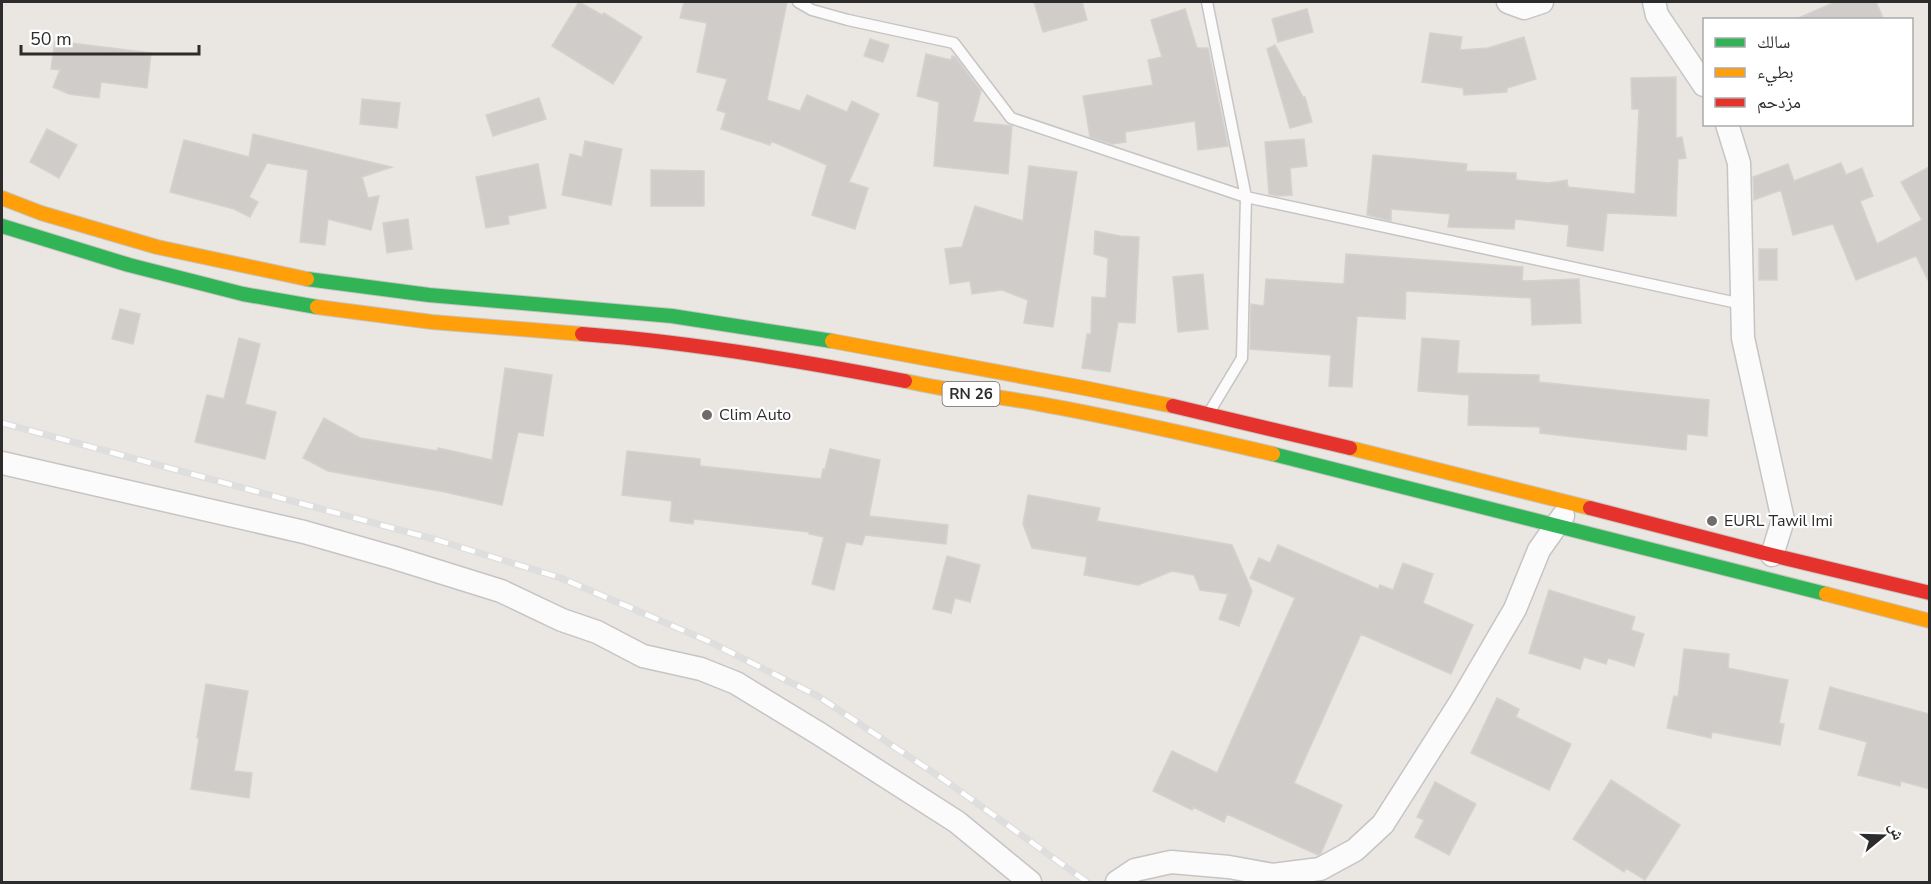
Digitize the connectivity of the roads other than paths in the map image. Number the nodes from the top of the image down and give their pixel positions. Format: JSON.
{"nodes":[{"id":1,"x":798,"y":2,"type":"edge"},
{"id":2,"x":1207,"y":2,"type":"edge"},
{"id":3,"x":1508,"y":2,"type":"edge"},
{"id":4,"x":1542,"y":2,"type":"edge"},
{"id":5,"x":1654,"y":2,"type":"edge"},
{"id":6,"x":1703,"y":84,"type":"edge"},
{"id":7,"x":1728,"y":126,"type":"edge"},
{"id":8,"x":1246,"y":197,"type":"junction"},
{"id":9,"x":2,"y":198,"type":"edge"},
{"id":10,"x":2,"y":226,"type":"edge"},
{"id":11,"x":1742,"y":304,"type":"junction"},
{"id":12,"x":1209,"y":414,"type":"junction"},
{"id":13,"x":2,"y":463,"type":"edge"},
{"id":14,"x":1572,"y":502,"type":"junction"},
{"id":15,"x":1557,"y":526,"type":"junction"},
{"id":16,"x":1772,"y":555,"type":"junction"},
{"id":17,"x":1929,"y":593,"type":"edge"},
{"id":18,"x":1929,"y":621,"type":"edge"},
{"id":19,"x":1030,"y":882,"type":"edge"},
{"id":20,"x":1117,"y":882,"type":"edge"}],
"edges":[{"from":1,"to":8,"type":"lane"},
{"from":2,"to":8,"type":"lane"},
{"from":3,"to":4,"type":"street"},
{"from":5,"to":6,"type":"street"},
{"from":7,"to":11,"type":"street"},
{"from":8,"to":11,"type":"lane"},
{"from":8,"to":12,"type":"lane"},
{"from":9,"to":12,"type":"main road","number":"RN 26"},
{"from":10,"to":15,"type":"main road","number":"RN 26"},
{"from":11,"to":16,"type":"street"},
{"from":12,"to":14,"type":"main road","number":"RN 26"},
{"from":13,"to":19,"type":"street"},
{"from":14,"to":15,"type":"street"},
{"from":14,"to":16,"type":"main road","number":"RN 26"},
{"from":15,"to":18,"type":"main road","number":"RN 26"},
{"from":15,"to":20,"type":"street"},
{"from":16,"to":17,"type":"main road","number":"RN 26"}]}
